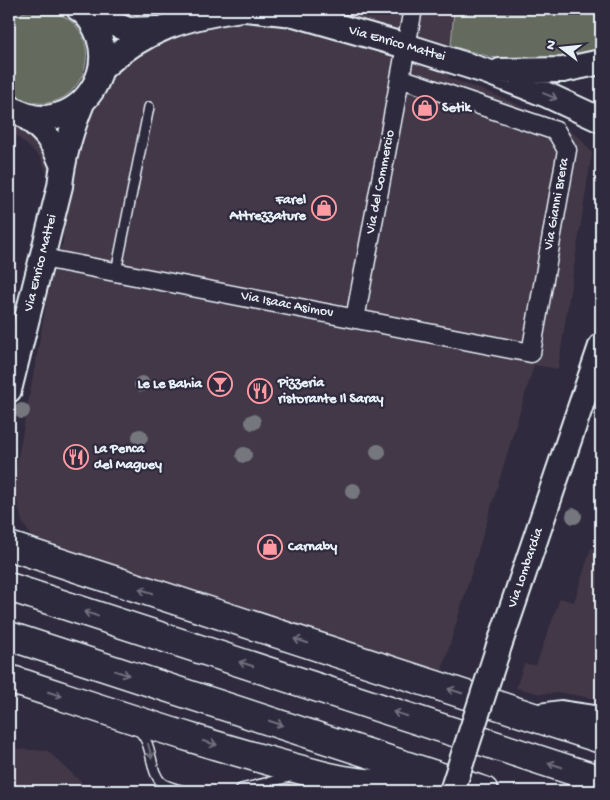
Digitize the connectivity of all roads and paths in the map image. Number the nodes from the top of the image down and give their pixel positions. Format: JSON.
{"nodes":[{"id":1,"x":243,"y":9,"type":"edge"},
{"id":2,"x":413,"y":9,"type":"edge"},
{"id":3,"x":81,"y":10,"type":"edge"},
{"id":4,"x":157,"y":29,"type":"junction"},
{"id":5,"x":406,"y":46,"type":"junction"},
{"id":6,"x":601,"y":62,"type":"edge"},
{"id":7,"x":102,"y":68,"type":"junction"},
{"id":8,"x":488,"y":72,"type":"junction"},
{"id":9,"x":400,"y":78,"type":"junction"},
{"id":10,"x":82,"y":103,"type":"junction"},
{"id":11,"x":149,"y":107,"type":"dead end"},
{"id":12,"x":17,"y":111,"type":"edge"},
{"id":13,"x":601,"y":120,"type":"edge"},
{"id":14,"x":62,"y":164,"type":"junction"},
{"id":15,"x":43,"y":258,"type":"junction"},
{"id":16,"x":116,"y":272,"type":"junction"},
{"id":17,"x":355,"y":319,"type":"junction"},
{"id":18,"x":601,"y":346,"type":"edge"},
{"id":19,"x":530,"y":353,"type":"joint"},
{"id":20,"x":13,"y":363,"type":"edge"},
{"id":21,"x":9,"y":390,"type":"edge"},
{"id":22,"x":9,"y":528,"type":"edge"},
{"id":23,"x":17,"y":549,"type":"edge"},
{"id":24,"x":9,"y":587,"type":"edge"},
{"id":25,"x":9,"y":636,"type":"edge"},
{"id":26,"x":9,"y":679,"type":"edge"},
{"id":27,"x":102,"y":710,"type":"junction"},
{"id":28,"x":533,"y":716,"type":"junction"},
{"id":29,"x":601,"y":719,"type":"edge"},
{"id":30,"x":601,"y":739,"type":"edge"},
{"id":31,"x":326,"y":776,"type":"junction"},
{"id":32,"x":601,"y":780,"type":"edge"},
{"id":33,"x":241,"y":789,"type":"dead end"},
{"id":34,"x":184,"y":791,"type":"edge"},
{"id":35,"x":415,"y":791,"type":"edge"},
{"id":36,"x":452,"y":791,"type":"edge"},
{"id":37,"x":484,"y":791,"type":"edge"}],
"edges":[{"from":1,"to":4,"type":"street","name":"Via Enrico Mattei"},
{"from":1,"to":5,"type":"street","name":"Via Enrico Mattei"},
{"from":2,"to":5,"type":"street","name":"Via del Commercio"},
{"from":3,"to":4,"type":"street","name":"Via Enrico Mattei"},
{"from":3,"to":7,"type":"street"},
{"from":4,"to":7,"type":"street","name":"Via Enrico Mattei"},
{"from":5,"to":8,"type":"street","name":"Via Enrico Mattei"},
{"from":5,"to":9,"type":"street","name":"Via del Commercio"},
{"from":6,"to":8,"type":"street","name":"Via Enrico Mattei"},
{"from":7,"to":10,"type":"street"},
{"from":8,"to":13,"type":"street","name":"Via Enrico Mattei","one_way":true},
{"from":9,"to":17,"type":"street","name":"Via del Commercio"},
{"from":9,"to":19,"type":"street","name":"Via Gianni Brera"},
{"from":10,"to":12,"type":"street"},
{"from":10,"to":14,"type":"street","name":"Via Enrico Mattei"},
{"from":11,"to":16,"type":"lane"},
{"from":12,"to":14,"type":"street"},
{"from":14,"to":15,"type":"street","name":"Via Enrico Mattei"},
{"from":15,"to":16,"type":"street","name":"Via Isaac Asimov"},
{"from":15,"to":20,"type":"street","name":"Via Enrico Mattei"},
{"from":16,"to":17,"type":"street","name":"Via Isaac Asimov"},
{"from":17,"to":19,"type":"street","name":"Via Isaac Asimov"},
{"from":18,"to":36,"type":"street","name":"Via Lombardia","bridge":true},
{"from":20,"to":21,"type":"street","name":"Via Enrico Mattei"},
{"from":22,"to":23,"type":"highway"},
{"from":28,"to":23,"type":"highway","one_way":true},
{"from":32,"to":24,"type":"highway","one_way":true},
{"from":25,"to":37,"type":"highway","one_way":true},
{"from":26,"to":27,"type":"highway","one_way":true},
{"from":27,"to":31,"type":"highway","one_way":true},
{"from":27,"to":34,"type":"lane","one_way":true},
{"from":28,"to":29,"type":"street"},
{"from":28,"to":30,"type":"highway"},
{"from":31,"to":33,"type":"lane"},
{"from":31,"to":35,"type":"highway"}]}
